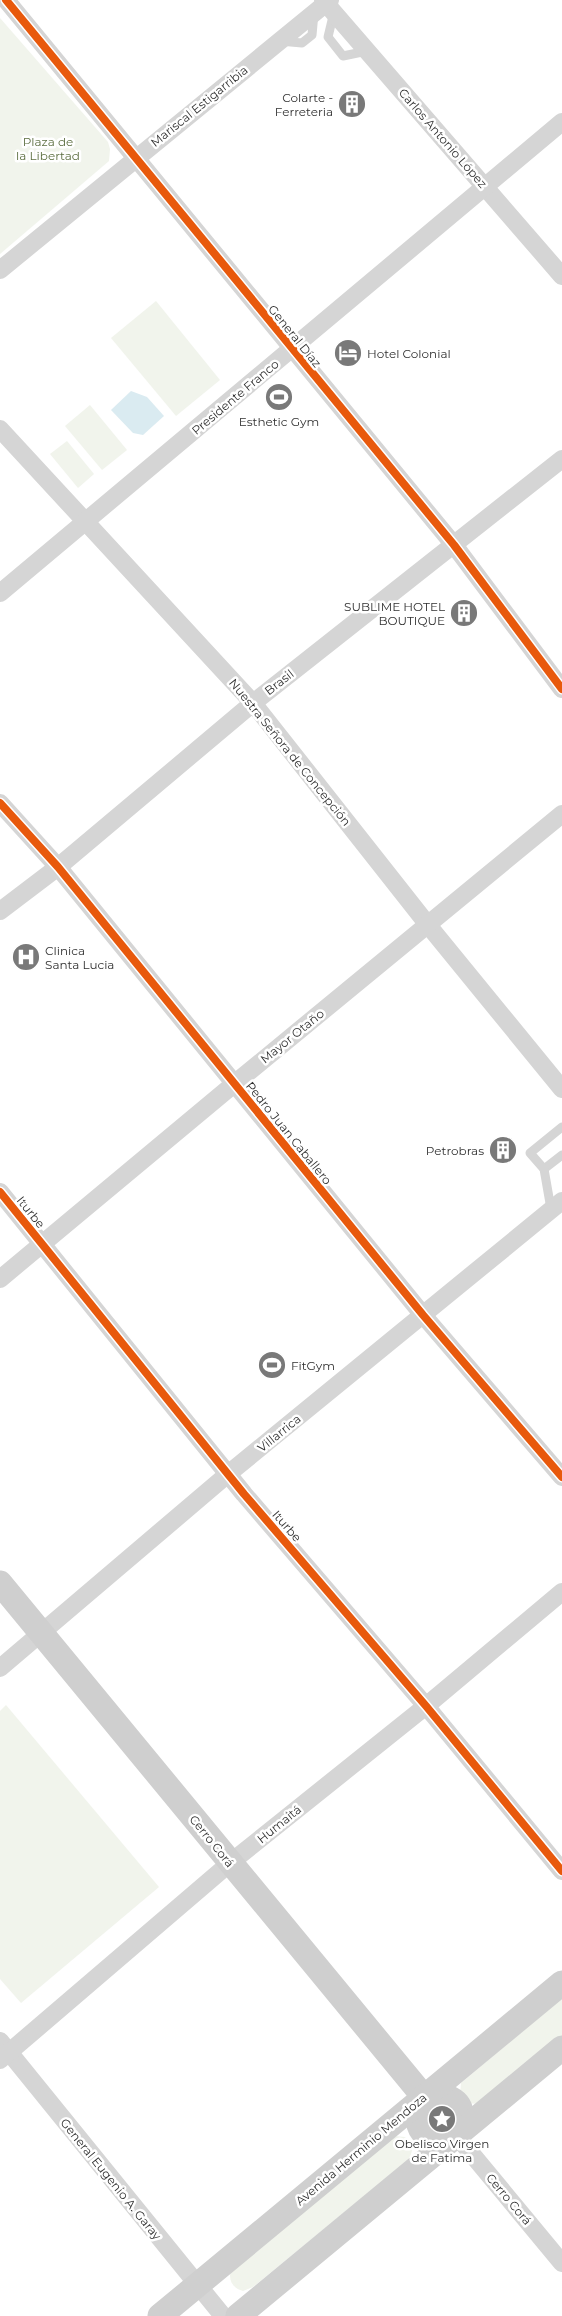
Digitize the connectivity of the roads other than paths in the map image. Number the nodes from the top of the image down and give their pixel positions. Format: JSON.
{"nodes":[{"id":1,"x":6,"y":0,"type":"edge"},
{"id":2,"x":325,"y":6,"type":"edge"},
{"id":3,"x":312,"y":35,"type":"junction"},
{"id":4,"x":328,"y":37,"type":"junction"},
{"id":5,"x":280,"y":41,"type":"junction"},
{"id":6,"x":367,"y":51,"type":"junction"},
{"id":7,"x":562,"y":122,"type":"edge"},
{"id":8,"x":136,"y":158,"type":"junction"},
{"id":9,"x":485,"y":186,"type":"junction"},
{"id":10,"x":0,"y":270,"type":"edge"},
{"id":11,"x":562,"y":276,"type":"edge"},
{"id":12,"x":292,"y":349,"type":"junction"},
{"id":13,"x":0,"y":429,"type":"edge"},
{"id":14,"x":562,"y":459,"type":"edge"},
{"id":15,"x":86,"y":522,"type":"junction"},
{"id":16,"x":454,"y":545,"type":"junction"},
{"id":17,"x":0,"y":593,"type":"edge"},
{"id":18,"x":562,"y":689,"type":"edge"},
{"id":19,"x":253,"y":703,"type":"junction"},
{"id":20,"x":0,"y":802,"type":"edge"},
{"id":21,"x":562,"y":814,"type":"edge"},
{"id":22,"x":58,"y":867,"type":"junction"},
{"id":23,"x":0,"y":911,"type":"edge"},
{"id":24,"x":428,"y":925,"type":"junction"},
{"id":25,"x":234,"y":1084,"type":"junction"},
{"id":26,"x":562,"y":1090,"type":"edge"},
{"id":27,"x":562,"y":1121,"type":"edge"},
{"id":28,"x":562,"y":1128,"type":"edge"},
{"id":29,"x":562,"y":1154,"type":"edge"},
{"id":30,"x":544,"y":1169,"type":"junction"},
{"id":31,"x":0,"y":1192,"type":"edge"},
{"id":32,"x":557,"y":1205,"type":"edge"},
{"id":33,"x":42,"y":1243,"type":"junction"},
{"id":34,"x":0,"y":1279,"type":"edge"},
{"id":35,"x":424,"y":1315,"type":"junction"},
{"id":36,"x":228,"y":1474,"type":"junction"},
{"id":37,"x":562,"y":1477,"type":"edge"},
{"id":38,"x":0,"y":1583,"type":"edge"},
{"id":39,"x":562,"y":1592,"type":"edge"},
{"id":40,"x":41,"y":1633,"type":"junction"},
{"id":41,"x":0,"y":1668,"type":"edge"},
{"id":42,"x":426,"y":1706,"type":"junction"},
{"id":43,"x":230,"y":1863,"type":"junction"},
{"id":44,"x":562,"y":1871,"type":"edge"},
{"id":45,"x":562,"y":1983,"type":"edge"},
{"id":46,"x":562,"y":2048,"type":"edge"},
{"id":47,"x":3,"y":2052,"type":"edge"},
{"id":48,"x":424,"y":2097,"type":"junction"},
{"id":49,"x":456,"y":2135,"type":"junction"},
{"id":50,"x":562,"y":2263,"type":"edge"},
{"id":51,"x":197,"y":2285,"type":"junction"},
{"id":52,"x":160,"y":2316,"type":"edge"},
{"id":53,"x":223,"y":2316,"type":"edge"},
{"id":54,"x":238,"y":2316,"type":"edge"}],
"edges":[{"from":1,"to":8,"type":"street","name":"General Díaz"},
{"from":2,"to":3,"type":"lane"},
{"from":2,"to":4,"type":"lane"},
{"from":2,"to":5,"type":"street","name":"Mariscal Estigarribia"},
{"from":2,"to":6,"type":"street","name":"Carlos Antonio López"},
{"from":3,"to":4,"type":"lane"},
{"from":3,"to":5,"type":"lane"},
{"from":4,"to":6,"type":"lane"},
{"from":5,"to":8,"type":"street","name":"Mariscal Estigarribia"},
{"from":6,"to":9,"type":"street","name":"Carlos Antonio López"},
{"from":7,"to":9,"type":"street","name":"Presidente Franco"},
{"from":8,"to":10,"type":"street","name":"Mariscal Estigarribia"},
{"from":8,"to":12,"type":"street","name":"General Díaz"},
{"from":9,"to":11,"type":"street","name":"Carlos Antonio López"},
{"from":9,"to":12,"type":"street","name":"Presidente Franco"},
{"from":12,"to":15,"type":"street","name":"Presidente Franco"},
{"from":12,"to":16,"type":"street","name":"General Díaz"},
{"from":13,"to":15,"type":"street","name":"Nuestra Señora de Concepción"},
{"from":14,"to":16,"type":"street","name":"Brasil"},
{"from":15,"to":17,"type":"street","name":"Presidente Franco"},
{"from":15,"to":19,"type":"street","name":"Nuestra Señora de Concepción"},
{"from":16,"to":18,"type":"street","name":"General Díaz"},
{"from":16,"to":19,"type":"street","name":"Brasil"},
{"from":19,"to":22,"type":"street","name":"Brasil"},
{"from":19,"to":24,"type":"street","name":"Nuestra Señora de Concepción"},
{"from":20,"to":22,"type":"street","name":"Pedro Juan Caballero"},
{"from":21,"to":24,"type":"street","name":"Mayor Otaño"},
{"from":22,"to":23,"type":"street","name":"Brasil"},
{"from":22,"to":25,"type":"street","name":"Pedro Juan Caballero"},
{"from":24,"to":25,"type":"street","name":"Mayor Otaño"},
{"from":24,"to":26,"type":"street","name":"Nuestra Señora de Concepción"},
{"from":25,"to":33,"type":"street","name":"Mayor Otaño"},
{"from":25,"to":35,"type":"street","name":"Pedro Juan Caballero"},
{"from":27,"to":28,"type":"lane"},
{"from":28,"to":30,"type":"lane"},
{"from":29,"to":30,"type":"lane"},
{"from":30,"to":32,"type":"lane"},
{"from":31,"to":33,"type":"street","name":"Iturbe"},
{"from":32,"to":35,"type":"street","name":"Villarrica"},
{"from":33,"to":34,"type":"street","name":"Mayor Otaño"},
{"from":33,"to":36,"type":"street","name":"Iturbe"},
{"from":35,"to":36,"type":"street","name":"Villarrica"},
{"from":35,"to":37,"type":"street","name":"Pedro Juan Caballero"},
{"from":36,"to":40,"type":"street","name":"Villarrica"},
{"from":36,"to":42,"type":"street","name":"Iturbe"},
{"from":38,"to":40,"type":"street","name":"Cerro Corá"},
{"from":39,"to":42,"type":"street","name":"Humaitá"},
{"from":40,"to":41,"type":"street","name":"Villarrica"},
{"from":40,"to":43,"type":"street","name":"Cerro Corá"},
{"from":42,"to":43,"type":"street","name":"Humaitá"},
{"from":42,"to":44,"type":"street","name":"Iturbe"},
{"from":43,"to":47,"type":"street","name":"Humaitá"},
{"from":43,"to":48,"type":"street","name":"Cerro Corá"},
{"from":45,"to":48,"type":"street","name":"Avenida Herminio Mendoza"},
{"from":46,"to":49,"type":"street"},
{"from":47,"to":51,"type":"street","name":"General Eugenio A. Garay"},
{"from":48,"to":49,"type":"street"},
{"from":48,"to":49,"type":"street"},
{"from":48,"to":51,"type":"street","name":"Avenida Herminio Mendoza"},
{"from":49,"to":50,"type":"street","name":"Cerro Corá"},
{"from":49,"to":54,"type":"street"},
{"from":51,"to":52,"type":"street","name":"Avenida Herminio Mendoza"},
{"from":51,"to":53,"type":"street","name":"General Eugenio A. Garay"}]}
